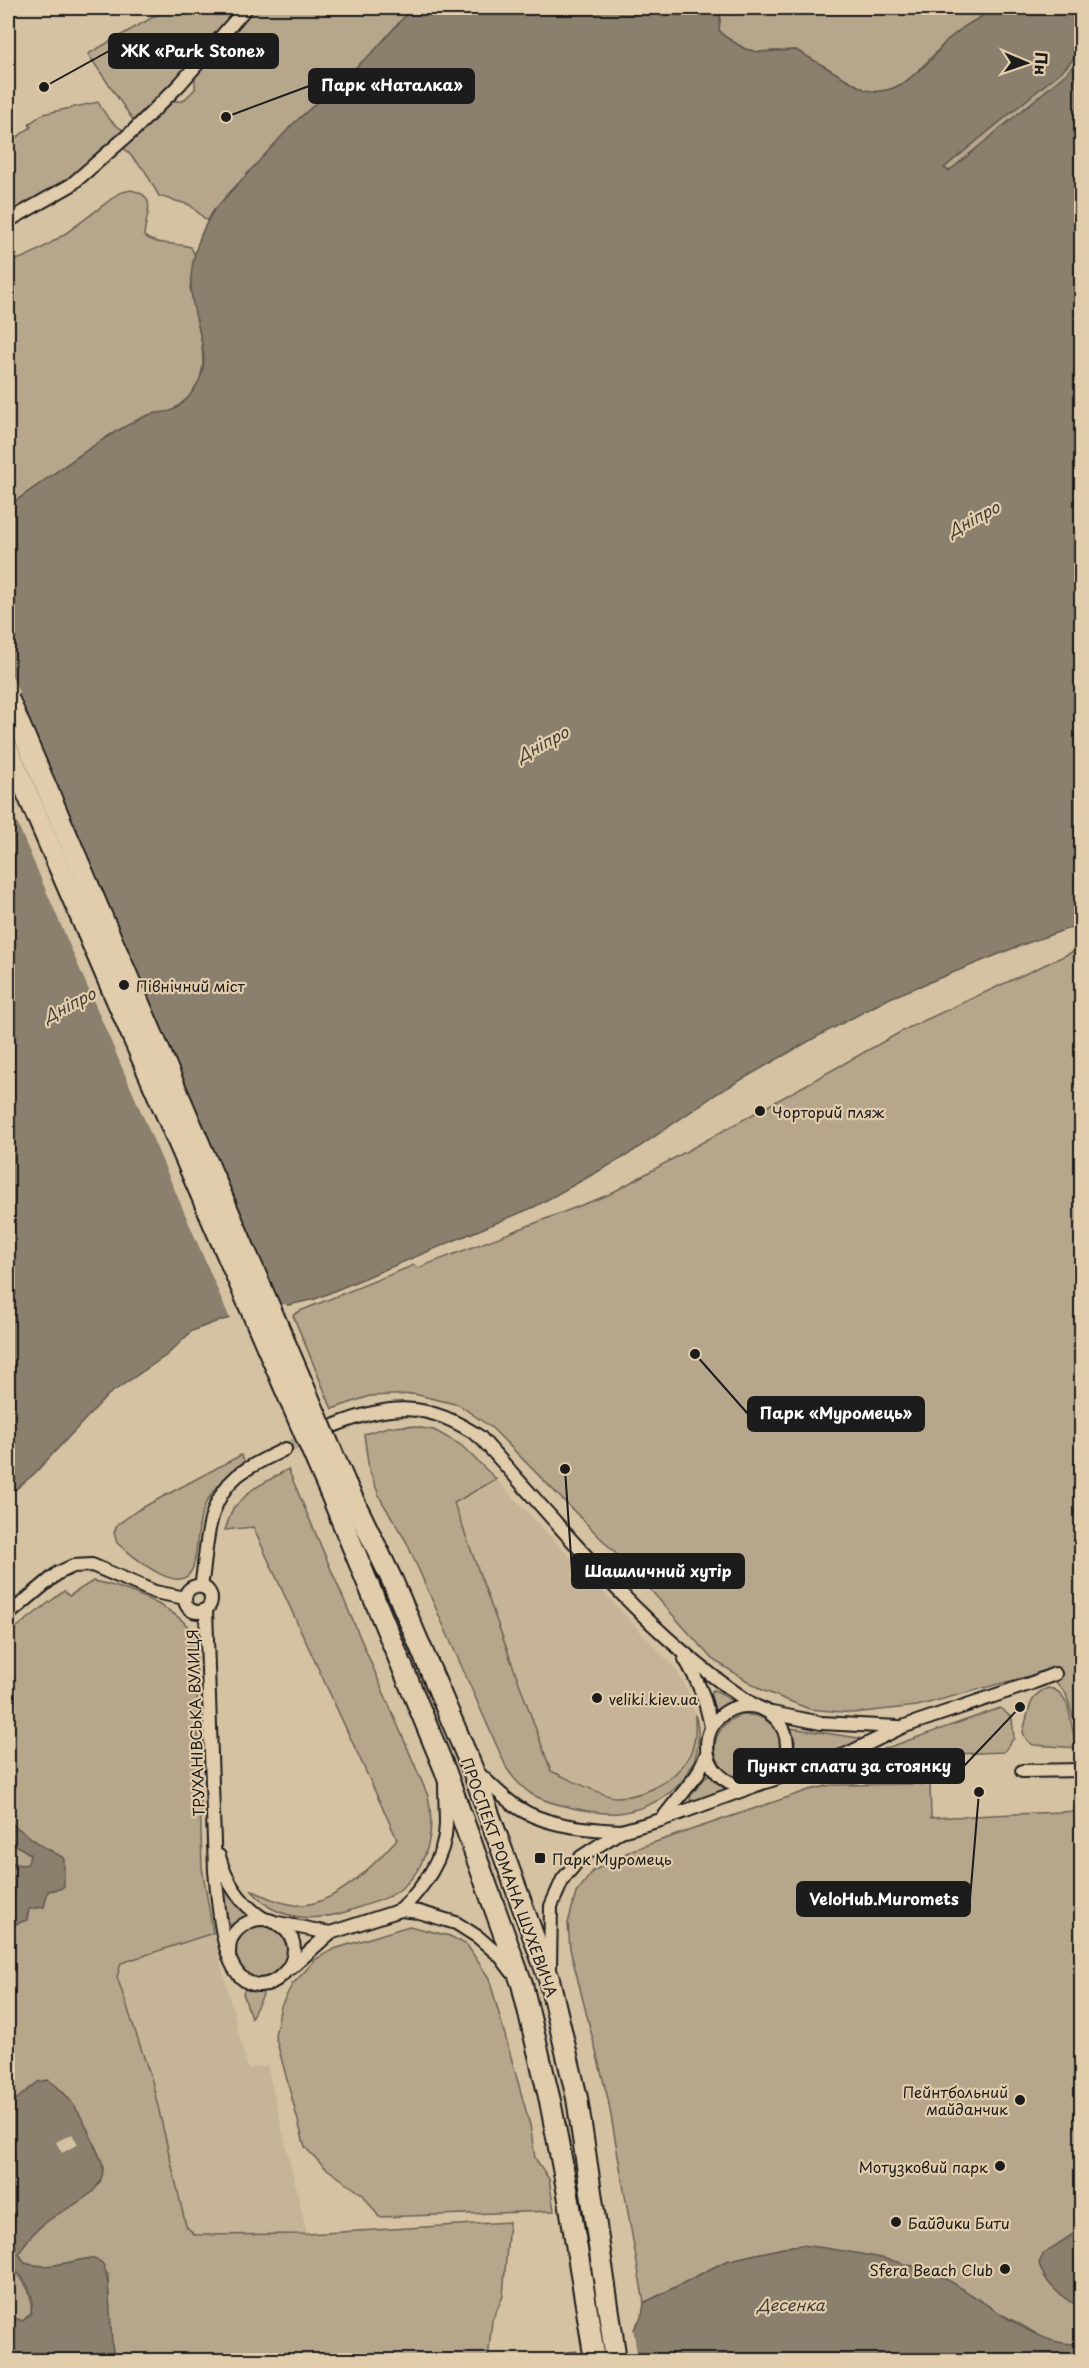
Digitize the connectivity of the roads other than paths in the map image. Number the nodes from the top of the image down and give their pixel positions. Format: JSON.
{"nodes":[{"id":1,"x":246,"y":8,"type":"edge"},
{"id":2,"x":8,"y":221,"type":"edge"},
{"id":3,"x":8,"y":698,"type":"edge"},
{"id":4,"x":8,"y":748,"type":"edge"},
{"id":5,"x":333,"y":1426,"type":"dead end"},
{"id":6,"x":285,"y":1449,"type":"tunnel mouth"},
{"id":7,"x":338,"y":1489,"type":"junction"},
{"id":8,"x":201,"y":1587,"type":"junction"},
{"id":9,"x":185,"y":1598,"type":"junction"},
{"id":10,"x":206,"y":1610,"type":"junction"},
{"id":11,"x":8,"y":1615,"type":"edge"},
{"id":12,"x":680,"y":1650,"type":"junction"},
{"id":13,"x":1055,"y":1674,"type":"dead end"},
{"id":14,"x":757,"y":1707,"type":"junction"},
{"id":15,"x":772,"y":1713,"type":"junction"},
{"id":16,"x":711,"y":1727,"type":"junction"},
{"id":17,"x":902,"y":1727,"type":"junction"},
{"id":18,"x":707,"y":1753,"type":"junction"},
{"id":19,"x":472,"y":1768,"type":"junction"},
{"id":20,"x":445,"y":1770,"type":"junction"},
{"id":21,"x":1082,"y":1770,"type":"edge"},
{"id":22,"x":1022,"y":1771,"type":"dead end"},
{"id":23,"x":760,"y":1784,"type":"junction"},
{"id":24,"x":661,"y":1820,"type":"junction"},
{"id":25,"x":621,"y":1831,"type":"junction"},
{"id":26,"x":214,"y":1834,"type":"junction"},
{"id":27,"x":401,"y":1910,"type":"junction"},
{"id":28,"x":269,"y":1921,"type":"junction"},
{"id":29,"x":330,"y":1933,"type":"junction"},
{"id":30,"x":229,"y":1957,"type":"junction"},
{"id":31,"x":286,"y":1973,"type":"junction"},
{"id":32,"x":549,"y":1978,"type":"junction"},
{"id":33,"x":522,"y":1984,"type":"junction"},
{"id":34,"x":595,"y":2361,"type":"edge"},
{"id":35,"x":616,"y":2361,"type":"edge"}],
"edges":[{"from":1,"to":2,"type":"street"},
{"from":3,"to":7,"type":"main road","bridge":true},
{"from":4,"to":7,"type":"main road","bridge":true},
{"from":5,"to":12,"type":"street"},
{"from":6,"to":8,"type":"street"},
{"from":7,"to":19,"type":"main road","name":"ПРОСПЕКТ РОМАНА ШУХЕВИЧА"},
{"from":7,"to":20,"type":"main road","name":"ПРОСПЕКТ РОМАНА ШУХЕВИЧА"},
{"from":8,"to":9,"type":"street"},
{"from":8,"to":10,"type":"street"},
{"from":9,"to":10,"type":"street"},
{"from":9,"to":11,"type":"street"},
{"from":10,"to":26,"type":"street","name":"ТРУХАНІВСЬКА ВУЛИЦЯ"},
{"from":12,"to":14,"type":"street"},
{"from":12,"to":16,"type":"street"},
{"from":13,"to":17,"type":"street"},
{"from":14,"to":15,"type":"street"},
{"from":14,"to":16,"type":"street"},
{"from":15,"to":17,"type":"street"},
{"from":15,"to":23,"type":"street"},
{"from":16,"to":18,"type":"street"},
{"from":17,"to":23,"type":"street"},
{"from":18,"to":23,"type":"street"},
{"from":18,"to":24,"type":"street"},
{"from":19,"to":25,"type":"street"},
{"from":19,"to":32,"type":"main road","name":"ПРОСПЕКТ РОМАНА ШУХЕВИЧА"},
{"from":20,"to":27,"type":"street"},
{"from":20,"to":33,"type":"main road","name":"ПРОСПЕКТ РОМАНА ШУХЕВИЧА"},
{"from":21,"to":22,"type":"street"},
{"from":23,"to":24,"type":"street"},
{"from":24,"to":25,"type":"street"},
{"from":25,"to":32,"type":"street"},
{"from":26,"to":28,"type":"street","name":"ТРУХАНІВСЬКА ВУЛИЦЯ"},
{"from":26,"to":30,"type":"street","name":"ТРУХАНІВСЬКА ВУЛИЦЯ"},
{"from":27,"to":29,"type":"street","name":"ТРУХАНІВСЬКА ВУЛИЦЯ"},
{"from":27,"to":33,"type":"street","name":"ТРУХАНІВСЬКА ВУЛИЦЯ"},
{"from":28,"to":29,"type":"street","name":"ТРУХАНІВСЬКА ВУЛИЦЯ"},
{"from":28,"to":30,"type":"street"},
{"from":28,"to":31,"type":"street"},
{"from":29,"to":31,"type":"street","name":"ТРУХАНІВСЬКА ВУЛИЦЯ"},
{"from":30,"to":31,"type":"street"},
{"from":32,"to":35,"type":"main road","name":"ПРОСПЕКТ РОМАНА ШУХЕВИЧА"},
{"from":33,"to":34,"type":"main road","name":"ПРОСПЕКТ РОМАНА ШУХЕВИЧА"}]}
